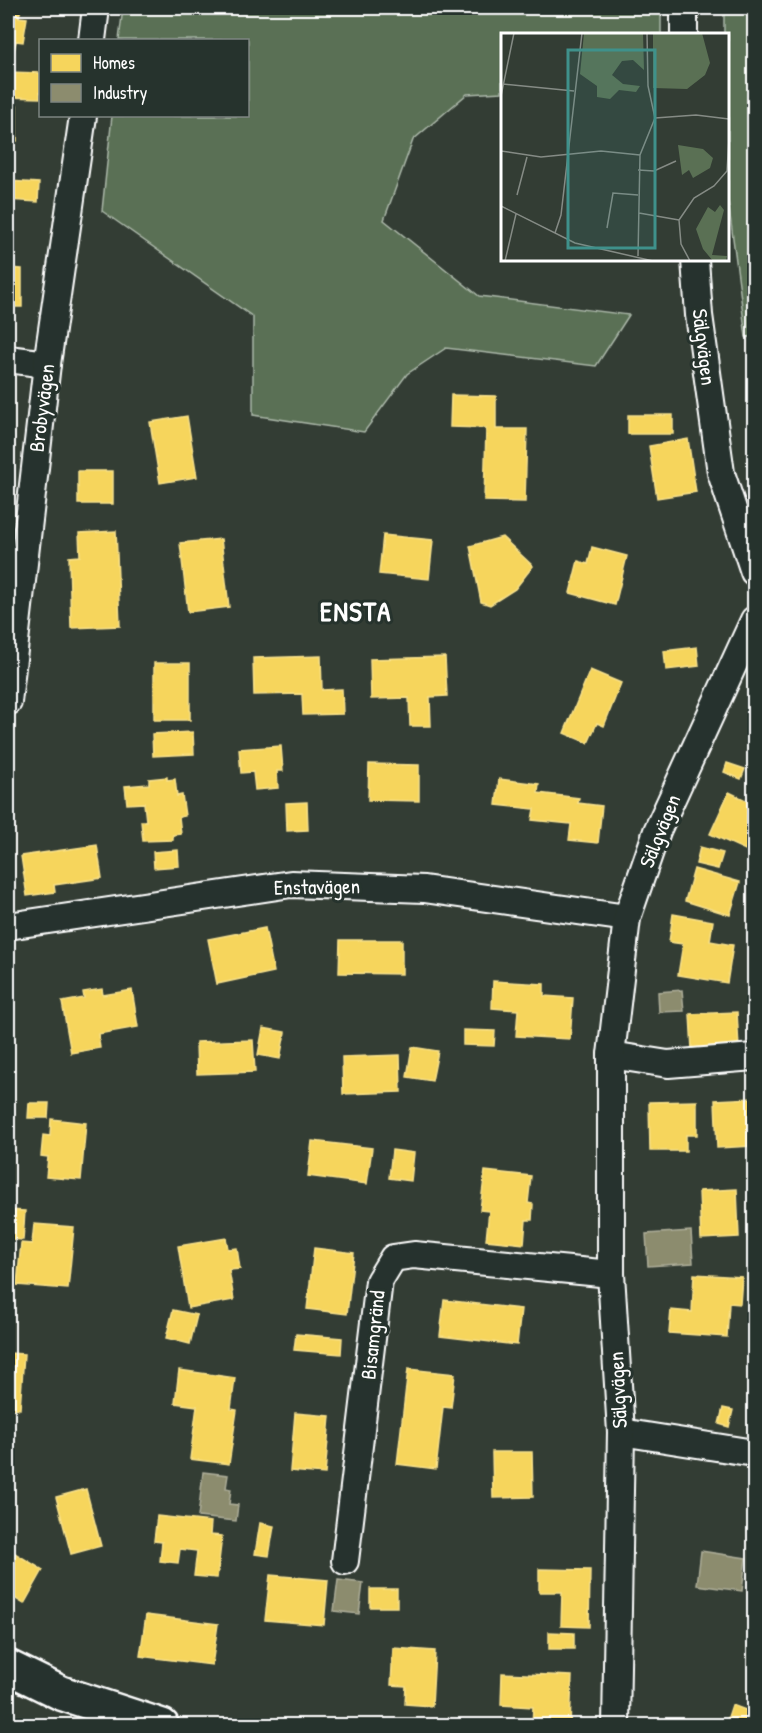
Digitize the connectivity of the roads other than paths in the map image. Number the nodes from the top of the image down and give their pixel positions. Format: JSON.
{"nodes":[{"id":1,"x":96,"y":8,"type":"edge"},
{"id":2,"x":684,"y":8,"type":"edge"},
{"id":3,"x":684,"y":33,"type":"edge"},
{"id":4,"x":92,"y":39,"type":"edge"},
{"id":5,"x":83,"y":117,"type":"edge"},
{"id":6,"x":695,"y":261,"type":"edge"},
{"id":7,"x":8,"y":359,"type":"edge"},
{"id":8,"x":47,"y":364,"type":"junction"},
{"id":9,"x":754,"y":572,"type":"edge"},
{"id":10,"x":754,"y":620,"type":"edge"},
{"id":11,"x":8,"y":702,"type":"edge"},
{"id":12,"x":627,"y":918,"type":"junction"},
{"id":13,"x":8,"y":926,"type":"edge"},
{"id":14,"x":612,"y":1055,"type":"junction"},
{"id":15,"x":754,"y":1057,"type":"edge"},
{"id":16,"x":611,"y":1274,"type":"junction"},
{"id":17,"x":621,"y":1432,"type":"junction"},
{"id":18,"x":754,"y":1453,"type":"edge"},
{"id":19,"x":345,"y":1561,"type":"dead end"},
{"id":20,"x":8,"y":1668,"type":"edge"},
{"id":21,"x":162,"y":1725,"type":"edge"},
{"id":22,"x":616,"y":1725,"type":"edge"}],
"edges":[{"from":1,"to":4,"type":"street"},
{"from":2,"to":3,"type":"street"},
{"from":5,"to":8,"type":"street","name":"Brobyvägen"},
{"from":6,"to":9,"type":"street","name":"Sälgvägen"},
{"from":7,"to":8,"type":"street"},
{"from":8,"to":11,"type":"street","name":"Brobyvägen"},
{"from":10,"to":12,"type":"street","name":"Sälgvägen"},
{"from":12,"to":13,"type":"street","name":"Enstavägen"},
{"from":12,"to":14,"type":"street","name":"Sälgvägen"},
{"from":14,"to":15,"type":"street"},
{"from":14,"to":16,"type":"street","name":"Sälgvägen"},
{"from":16,"to":17,"type":"street","name":"Sälgvägen"},
{"from":16,"to":19,"type":"street","name":"Bisamgränd"},
{"from":17,"to":18,"type":"street"},
{"from":17,"to":22,"type":"street","name":"Sälgvägen"},
{"from":20,"to":21,"type":"street"}]}
